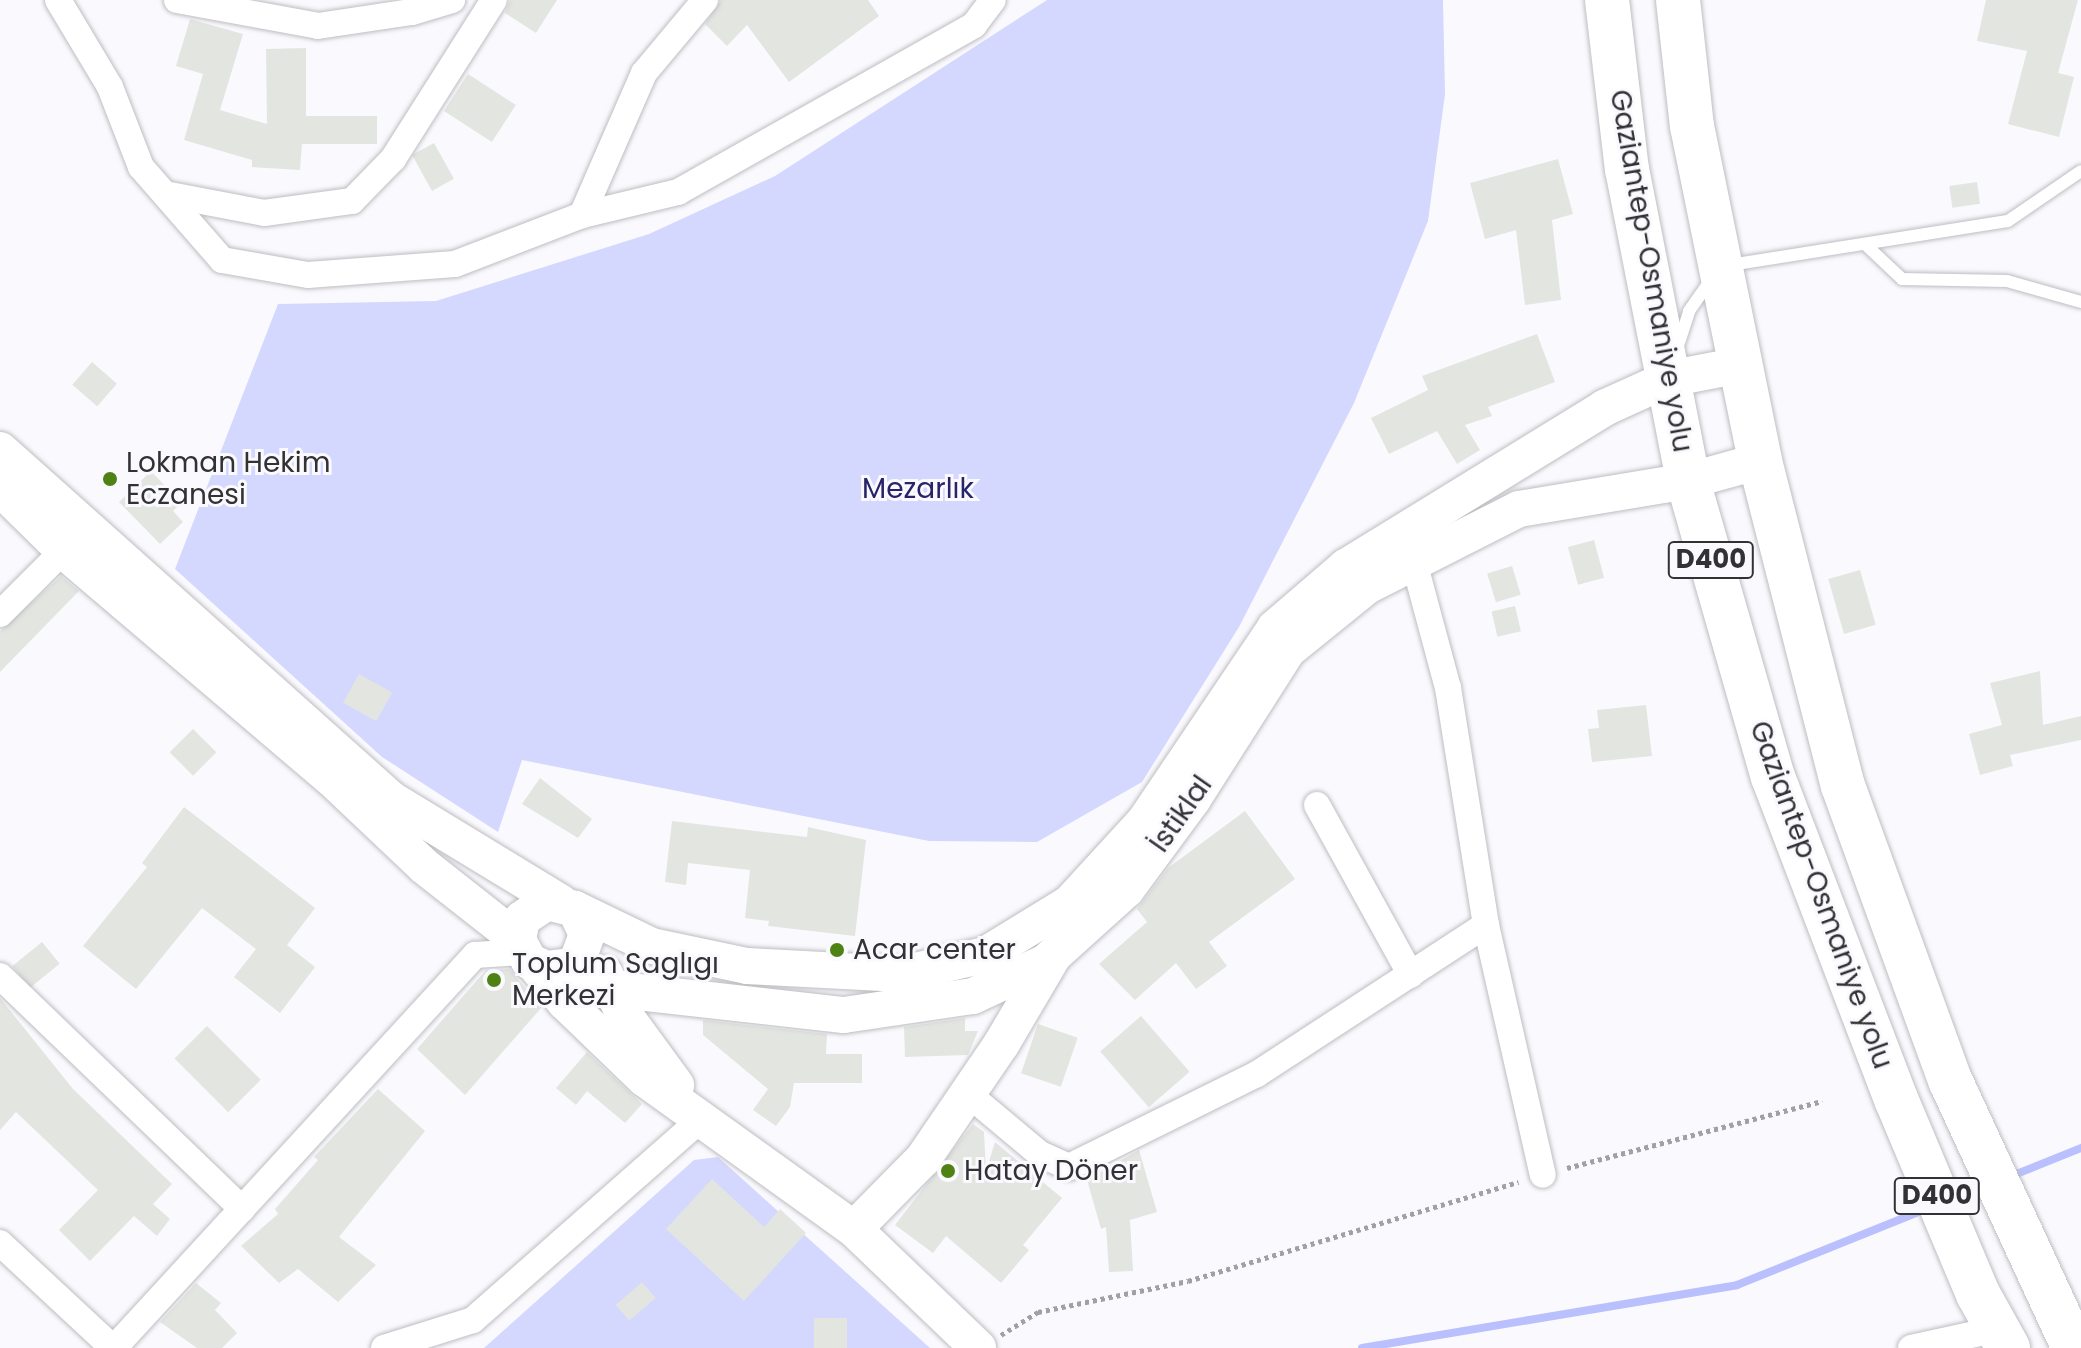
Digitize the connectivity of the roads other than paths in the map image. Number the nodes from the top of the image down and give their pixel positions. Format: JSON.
{"nodes":[{"id":1,"x":58,"y":0,"type":"edge"},
{"id":2,"x":177,"y":0,"type":"edge"},
{"id":3,"x":452,"y":0,"type":"edge"},
{"id":4,"x":494,"y":0,"type":"edge"},
{"id":5,"x":705,"y":0,"type":"edge"},
{"id":6,"x":993,"y":0,"type":"edge"},
{"id":7,"x":1607,"y":0,"type":"edge"},
{"id":8,"x":1678,"y":0,"type":"edge"},
{"id":9,"x":2081,"y":171,"type":"edge"},
{"id":10,"x":170,"y":195,"type":"junction"},
{"id":11,"x":582,"y":215,"type":"junction"},
{"id":12,"x":1867,"y":246,"type":"junction"},
{"id":13,"x":1721,"y":266,"type":"junction"},
{"id":14,"x":2081,"y":302,"type":"edge"},
{"id":15,"x":1741,"y":365,"type":"junction"},
{"id":16,"x":1668,"y":379,"type":"junction"},
{"id":17,"x":0,"y":450,"type":"edge"},
{"id":18,"x":1760,"y":461,"type":"junction"},
{"id":19,"x":1688,"y":481,"type":"junction"},
{"id":20,"x":0,"y":488,"type":"edge"},
{"id":21,"x":75,"y":539,"type":"junction"},
{"id":22,"x":1414,"y":562,"type":"junction"},
{"id":23,"x":0,"y":614,"type":"edge"},
{"id":24,"x":1317,"y":805,"type":"dead end"},
{"id":25,"x":574,"y":915,"type":"junction"},
{"id":26,"x":1486,"y":925,"type":"junction"},
{"id":27,"x":530,"y":957,"type":"junction"},
{"id":28,"x":1052,"y":958,"type":"junction"},
{"id":29,"x":1411,"y":975,"type":"junction"},
{"id":30,"x":0,"y":976,"type":"edge"},
{"id":31,"x":609,"y":983,"type":"junction"},
{"id":32,"x":967,"y":1093,"type":"junction"},
{"id":33,"x":703,"y":1117,"type":"junction"},
{"id":34,"x":1543,"y":1175,"type":"road end"},
{"id":35,"x":242,"y":1209,"type":"junction"},
{"id":36,"x":854,"y":1229,"type":"junction"},
{"id":37,"x":0,"y":1243,"type":"edge"},
{"id":38,"x":1995,"y":1323,"type":"edge"},
{"id":39,"x":985,"y":1344,"type":"edge"},
{"id":40,"x":114,"y":1348,"type":"edge"},
{"id":41,"x":384,"y":1348,"type":"edge"},
{"id":42,"x":1911,"y":1348,"type":"edge"},
{"id":43,"x":2074,"y":1348,"type":"edge"}],
"edges":[{"from":1,"to":10,"type":"street"},
{"from":2,"to":3,"type":"street"},
{"from":4,"to":10,"type":"street"},
{"from":5,"to":11,"type":"street"},
{"from":6,"to":11,"type":"street"},
{"from":7,"to":16,"type":"highway","name":"Gaziantep-Osmaniye yolu","number":"D400"},
{"from":8,"to":13,"type":"highway","name":"Gaziantep-Osmaniye yolu","number":"D400"},
{"from":9,"to":12,"type":"lane"},
{"from":10,"to":11,"type":"street"},
{"from":12,"to":13,"type":"lane"},
{"from":12,"to":14,"type":"lane"},
{"from":13,"to":15,"type":"highway","name":"Gaziantep-Osmaniye yolu","number":"D400"},
{"from":13,"to":16,"type":"lane"},
{"from":15,"to":16,"type":"street"},
{"from":15,"to":18,"type":"highway","name":"Gaziantep-Osmaniye yolu","number":"D400"},
{"from":16,"to":19,"type":"highway","name":"Gaziantep-Osmaniye yolu","number":"D400"},
{"from":16,"to":25,"type":"street"},
{"from":17,"to":21,"type":"street"},
{"from":18,"to":19,"type":"street","name":"İstiklal"},
{"from":18,"to":43,"type":"highway","name":"Gaziantep-Osmaniye yolu","number":"D400"},
{"from":19,"to":22,"type":"street","name":"İstiklal"},
{"from":19,"to":38,"type":"highway","name":"Gaziantep-Osmaniye yolu","number":"D400"},
{"from":20,"to":21,"type":"street"},
{"from":21,"to":23,"type":"street"},
{"from":21,"to":25,"type":"street"},
{"from":21,"to":27,"type":"street"},
{"from":22,"to":26,"type":"street"},
{"from":22,"to":28,"type":"street","name":"İstiklal"},
{"from":24,"to":29,"type":"street"},
{"from":25,"to":27,"type":"street"},
{"from":25,"to":27,"type":"street"},
{"from":25,"to":31,"type":"street"},
{"from":26,"to":29,"type":"street"},
{"from":26,"to":34,"type":"street"},
{"from":27,"to":31,"type":"street","name":"İstiklal"},
{"from":27,"to":33,"type":"street"},
{"from":27,"to":35,"type":"street"},
{"from":28,"to":31,"type":"street","name":"İstiklal"},
{"from":28,"to":32,"type":"street"},
{"from":29,"to":32,"type":"street"},
{"from":30,"to":35,"type":"street"},
{"from":31,"to":33,"type":"street"},
{"from":32,"to":36,"type":"street"},
{"from":33,"to":36,"type":"street"},
{"from":33,"to":41,"type":"street"},
{"from":35,"to":40,"type":"street"},
{"from":36,"to":39,"type":"street"},
{"from":37,"to":40,"type":"street"},
{"from":38,"to":42,"type":"street"}]}
